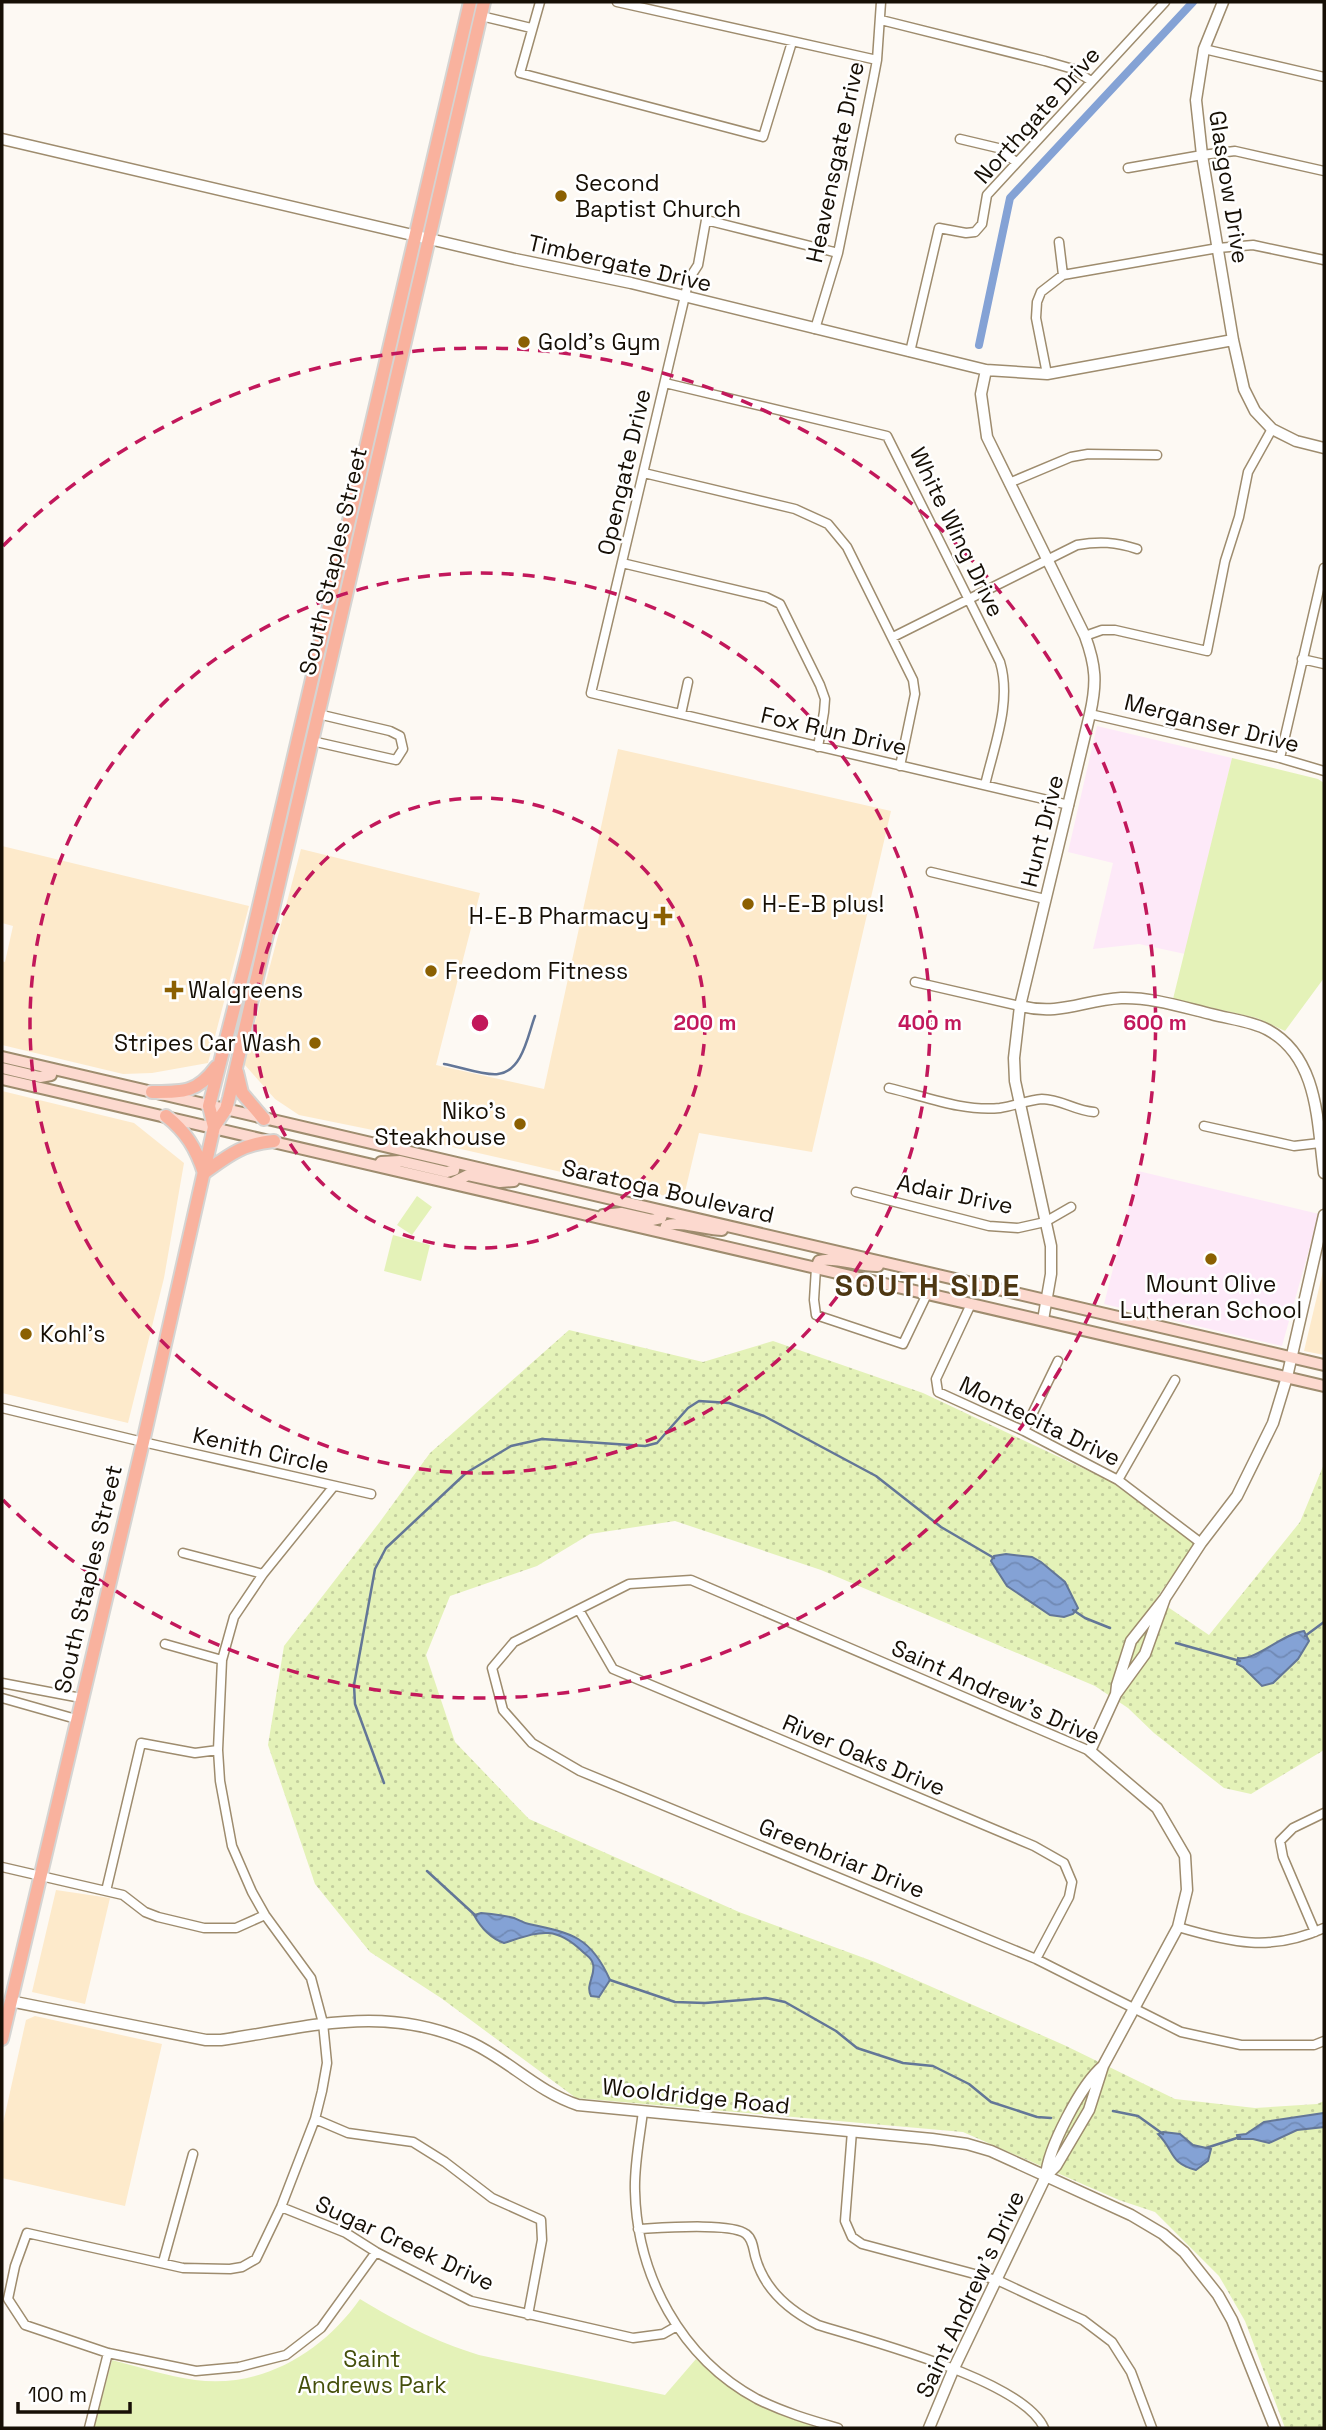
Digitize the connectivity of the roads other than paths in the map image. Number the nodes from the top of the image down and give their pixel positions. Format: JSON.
{"nodes":[{"id":1,"x":470,"y":2,"type":"edge"},
{"id":2,"x":476,"y":2,"type":"edge"},
{"id":3,"x":484,"y":2,"type":"edge"},
{"id":4,"x":540,"y":2,"type":"edge"},
{"id":5,"x":617,"y":2,"type":"edge"},
{"id":6,"x":881,"y":2,"type":"edge"},
{"id":7,"x":1165,"y":2,"type":"edge"},
{"id":8,"x":1223,"y":2,"type":"edge"},
{"id":9,"x":481,"y":16,"type":"junction"},
{"id":10,"x":466,"y":20,"type":"junction"},
{"id":11,"x":881,"y":20,"type":"junction"},
{"id":12,"x":531,"y":28,"type":"junction"},
{"id":13,"x":792,"y":42,"type":"junction"},
{"id":14,"x":1204,"y":49,"type":"junction"},
{"id":15,"x":472,"y":53,"type":"junction"},
{"id":16,"x":877,"y":60,"type":"junction"},
{"id":17,"x":1324,"y":77,"type":"edge"},
{"id":18,"x":1091,"y":81,"type":"junction"},
{"id":19,"x":2,"y":139,"type":"edge"},
{"id":20,"x":960,"y":139,"type":"dead end"},
{"id":21,"x":1202,"y":155,"type":"junction"},
{"id":22,"x":1016,"y":162,"type":"junction"},
{"id":23,"x":1128,"y":168,"type":"dead end"},
{"id":24,"x":1324,"y":171,"type":"edge"},
{"id":25,"x":416,"y":236,"type":"junction"},
{"id":26,"x":429,"y":239,"type":"junction"},
{"id":27,"x":1059,"y":242,"type":"dead end"},
{"id":28,"x":1218,"y":248,"type":"junction"},
{"id":29,"x":838,"y":253,"type":"junction"},
{"id":30,"x":1324,"y":260,"type":"edge"},
{"id":31,"x":1063,"y":275,"type":"junction"},
{"id":32,"x":685,"y":298,"type":"junction"},
{"id":33,"x":815,"y":329,"type":"junction"},
{"id":34,"x":1233,"y":340,"type":"junction"},
{"id":35,"x":910,"y":352,"type":"junction"},
{"id":36,"x":986,"y":370,"type":"junction"},
{"id":37,"x":1047,"y":374,"type":"junction"},
{"id":38,"x":665,"y":383,"type":"junction"},
{"id":39,"x":1272,"y":429,"type":"junction"},
{"id":40,"x":1324,"y":448,"type":"edge"},
{"id":41,"x":1157,"y":455,"type":"dead end"},
{"id":42,"x":644,"y":473,"type":"junction"},
{"id":43,"x":1009,"y":483,"type":"junction"},
{"id":44,"x":1137,"y":549,"type":"dead end"},
{"id":45,"x":1047,"y":561,"type":"junction"},
{"id":46,"x":622,"y":563,"type":"junction"},
{"id":47,"x":1324,"y":568,"type":"edge"},
{"id":48,"x":333,"y":590,"type":"junction"},
{"id":49,"x":969,"y":599,"type":"junction"},
{"id":50,"x":340,"y":620,"type":"junction"},
{"id":51,"x":325,"y":626,"type":"junction"},
{"id":52,"x":1085,"y":636,"type":"junction"},
{"id":53,"x":893,"y":637,"type":"junction"},
{"id":54,"x":332,"y":654,"type":"junction"},
{"id":55,"x":1302,"y":659,"type":"junction"},
{"id":56,"x":1324,"y":664,"type":"edge"},
{"id":57,"x":688,"y":682,"type":"dead end"},
{"id":58,"x":591,"y":693,"type":"joint"},
{"id":59,"x":1090,"y":713,"type":"junction"},
{"id":60,"x":318,"y":714,"type":"junction"},
{"id":61,"x":681,"y":714,"type":"junction"},
{"id":62,"x":312,"y":741,"type":"junction"},
{"id":63,"x":818,"y":747,"type":"junction"},
{"id":64,"x":1280,"y":758,"type":"junction"},
{"id":65,"x":900,"y":766,"type":"junction"},
{"id":66,"x":1324,"y":771,"type":"edge"},
{"id":67,"x":985,"y":785,"type":"junction"},
{"id":68,"x":1069,"y":805,"type":"junction"},
{"id":69,"x":282,"y":809,"type":"junction"},
{"id":70,"x":291,"y":833,"type":"junction"},
{"id":71,"x":930,"y":872,"type":"dead end"},
{"id":72,"x":1045,"y":899,"type":"junction"},
{"id":73,"x":915,"y":982,"type":"dead end"},
{"id":74,"x":1020,"y":1006,"type":"junction"},
{"id":75,"x":2,"y":1057,"type":"edge"},
{"id":76,"x":219,"y":1064,"type":"junction"},
{"id":77,"x":236,"y":1067,"type":"junction"},
{"id":78,"x":2,"y":1068,"type":"edge"},
{"id":79,"x":52,"y":1069,"type":"junction"},
{"id":80,"x":2,"y":1079,"type":"edge"},
{"id":81,"x":889,"y":1088,"type":"dead end"},
{"id":82,"x":152,"y":1093,"type":"junction"},
{"id":83,"x":1020,"y":1104,"type":"junction"},
{"id":84,"x":209,"y":1106,"type":"junction"},
{"id":85,"x":226,"y":1110,"type":"junction"},
{"id":86,"x":1094,"y":1112,"type":"dead end"},
{"id":87,"x":166,"y":1116,"type":"junction"},
{"id":88,"x":264,"y":1119,"type":"junction"},
{"id":89,"x":1204,"y":1126,"type":"dead end"},
{"id":90,"x":214,"y":1127,"type":"junction"},
{"id":91,"x":274,"y":1141,"type":"junction"},
{"id":92,"x":1322,"y":1143,"type":"edge"},
{"id":93,"x":367,"y":1163,"type":"junction"},
{"id":94,"x":455,"y":1163,"type":"junction"},
{"id":95,"x":204,"y":1173,"type":"junction"},
{"id":96,"x":1324,"y":1173,"type":"edge"},
{"id":97,"x":524,"y":1179,"type":"junction"},
{"id":98,"x":452,"y":1183,"type":"junction"},
{"id":99,"x":856,"y":1192,"type":"dead end"},
{"id":100,"x":1071,"y":1207,"type":"dead end"},
{"id":101,"x":663,"y":1212,"type":"junction"},
{"id":102,"x":1324,"y":1215,"type":"edge"},
{"id":103,"x":593,"y":1216,"type":"junction"},
{"id":104,"x":1045,"y":1222,"type":"junction"},
{"id":105,"x":739,"y":1230,"type":"junction"},
{"id":106,"x":664,"y":1232,"type":"junction"},
{"id":107,"x":895,"y":1266,"type":"junction"},
{"id":108,"x":816,"y":1268,"type":"junction"},
{"id":109,"x":927,"y":1294,"type":"junction"},
{"id":110,"x":1048,"y":1302,"type":"junction"},
{"id":111,"x":971,"y":1304,"type":"junction"},
{"id":112,"x":1043,"y":1320,"type":"junction"},
{"id":113,"x":1292,"y":1357,"type":"junction"},
{"id":114,"x":1058,"y":1361,"type":"dead end"},
{"id":115,"x":1324,"y":1365,"type":"edge"},
{"id":116,"x":1287,"y":1377,"type":"junction"},
{"id":117,"x":1175,"y":1380,"type":"dead end"},
{"id":118,"x":1324,"y":1386,"type":"edge"},
{"id":119,"x":2,"y":1408,"type":"edge"},
{"id":120,"x":1024,"y":1431,"type":"junction"},
{"id":121,"x":143,"y":1443,"type":"junction"},
{"id":122,"x":1118,"y":1480,"type":"junction"},
{"id":123,"x":334,"y":1486,"type":"junction"},
{"id":124,"x":371,"y":1494,"type":"dead end"},
{"id":125,"x":1201,"y":1543,"type":"junction"},
{"id":126,"x":183,"y":1553,"type":"dead end"},
{"id":127,"x":262,"y":1574,"type":"junction"},
{"id":128,"x":1165,"y":1598,"type":"junction"},
{"id":129,"x":579,"y":1610,"type":"junction"},
{"id":130,"x":165,"y":1644,"type":"dead end"},
{"id":131,"x":222,"y":1660,"type":"junction"},
{"id":132,"x":2,"y":1683,"type":"edge"},
{"id":133,"x":1116,"y":1694,"type":"junction"},
{"id":134,"x":2,"y":1698,"type":"edge"},
{"id":135,"x":81,"y":1699,"type":"junction"},
{"id":136,"x":76,"y":1718,"type":"junction"},
{"id":137,"x":218,"y":1750,"type":"junction"},
{"id":138,"x":1090,"y":1751,"type":"junction"},
{"id":139,"x":1324,"y":1813,"type":"edge"},
{"id":140,"x":2,"y":1867,"type":"edge"},
{"id":141,"x":41,"y":1875,"type":"junction"},
{"id":142,"x":106,"y":1891,"type":"junction"},
{"id":143,"x":265,"y":1915,"type":"junction"},
{"id":144,"x":1178,"y":1927,"type":"junction"},
{"id":145,"x":1324,"y":1928,"type":"edge"},
{"id":146,"x":1315,"y":1932,"type":"junction"},
{"id":147,"x":1036,"y":1959,"type":"junction"},
{"id":148,"x":6,"y":2000,"type":"edge"},
{"id":149,"x":1133,"y":2009,"type":"junction"},
{"id":150,"x":323,"y":2023,"type":"junction"},
{"id":151,"x":2,"y":2039,"type":"edge"},
{"id":152,"x":1324,"y":2041,"type":"edge"},
{"id":153,"x":1103,"y":2066,"type":"junction"},
{"id":154,"x":643,"y":2111,"type":"junction"},
{"id":155,"x":315,"y":2119,"type":"junction"},
{"id":156,"x":852,"y":2131,"type":"junction"},
{"id":157,"x":193,"y":2154,"type":"dead end"},
{"id":158,"x":1046,"y":2176,"type":"junction"},
{"id":159,"x":281,"y":2207,"type":"junction"},
{"id":160,"x":638,"y":2229,"type":"junction"},
{"id":161,"x":376,"y":2252,"type":"junction"},
{"id":162,"x":163,"y":2262,"type":"junction"},
{"id":163,"x":997,"y":2280,"type":"junction"},
{"id":164,"x":528,"y":2315,"type":"junction"},
{"id":165,"x":677,"y":2326,"type":"junction"},
{"id":166,"x":108,"y":2353,"type":"junction"},
{"id":167,"x":954,"y":2368,"type":"junction"},
{"id":168,"x":89,"y":2428,"type":"edge"},
{"id":169,"x":838,"y":2428,"type":"edge"},
{"id":170,"x":929,"y":2428,"type":"edge"},
{"id":171,"x":1044,"y":2428,"type":"edge"},
{"id":172,"x":1152,"y":2428,"type":"edge"},
{"id":173,"x":1275,"y":2428,"type":"edge"}],
"edges":[{"from":1,"to":10,"type":"main road","name":"South Staples Street"},
{"from":2,"to":9,"type":"main road"},
{"from":3,"to":9,"type":"main road","name":"South Staples Street"},
{"from":4,"to":12,"type":"street"},
{"from":5,"to":13,"type":"street"},
{"from":6,"to":11,"type":"street","name":"Heavensgate Drive"},
{"from":7,"to":18,"type":"street","name":"Northgate Drive"},
{"from":8,"to":14,"type":"street","name":"Glasgow Drive"},
{"from":9,"to":12,"type":"street"},
{"from":9,"to":15,"type":"main road","name":"South Staples Street"},
{"from":10,"to":15,"type":"main road"},
{"from":10,"to":25,"type":"main road","name":"South Staples Street"},
{"from":11,"to":16,"type":"street","name":"Heavensgate Drive"},
{"from":11,"to":18,"type":"street"},
{"from":12,"to":13,"type":"street"},
{"from":13,"to":16,"type":"street"},
{"from":14,"to":17,"type":"street"},
{"from":14,"to":21,"type":"street","name":"Glasgow Drive"},
{"from":15,"to":26,"type":"main road","name":"South Staples Street"},
{"from":16,"to":29,"type":"street","name":"Heavensgate Drive"},
{"from":18,"to":22,"type":"street","name":"Northgate Drive"},
{"from":19,"to":25,"type":"street","name":"Timbergate Drive"},
{"from":20,"to":22,"type":"street"},
{"from":21,"to":23,"type":"street"},
{"from":21,"to":24,"type":"street"},
{"from":21,"to":28,"type":"street","name":"Glasgow Drive"},
{"from":22,"to":35,"type":"street","name":"Northgate Drive"},
{"from":25,"to":26,"type":"street","name":"Timbergate Drive"},
{"from":25,"to":48,"type":"main road","name":"South Staples Street"},
{"from":26,"to":32,"type":"street","name":"Timbergate Drive"},
{"from":26,"to":50,"type":"main road","name":"South Staples Street"},
{"from":27,"to":31,"type":"street"},
{"from":28,"to":30,"type":"street"},
{"from":28,"to":31,"type":"street"},
{"from":28,"to":34,"type":"street","name":"Glasgow Drive"},
{"from":29,"to":32,"type":"street","name":"Opengate Drive"},
{"from":29,"to":33,"type":"street","name":"Heavensgate Drive"},
{"from":31,"to":37,"type":"street"},
{"from":32,"to":33,"type":"street","name":"Timbergate Drive"},
{"from":32,"to":38,"type":"street","name":"Opengate Drive"},
{"from":33,"to":35,"type":"street","name":"Timbergate Drive"},
{"from":34,"to":37,"type":"street","name":"Timbergate Drive"},
{"from":34,"to":39,"type":"street","name":"Glasgow Drive"},
{"from":35,"to":36,"type":"street","name":"Timbergate Drive"},
{"from":36,"to":37,"type":"street","name":"Timbergate Drive"},
{"from":36,"to":43,"type":"street","name":"Hunt Drive"},
{"from":38,"to":42,"type":"street","name":"Opengate Drive"},
{"from":38,"to":49,"type":"street","name":"White Wing Drive"},
{"from":39,"to":40,"type":"street"},
{"from":39,"to":52,"type":"street"},
{"from":41,"to":43,"type":"street"},
{"from":42,"to":46,"type":"street","name":"Opengate Drive"},
{"from":42,"to":53,"type":"street"},
{"from":43,"to":45,"type":"street","name":"Hunt Drive"},
{"from":44,"to":45,"type":"street"},
{"from":45,"to":49,"type":"street"},
{"from":45,"to":52,"type":"street","name":"Hunt Drive"},
{"from":46,"to":58,"type":"street","name":"Opengate Drive"},
{"from":46,"to":63,"type":"street"},
{"from":47,"to":55,"type":"street"},
{"from":48,"to":50,"type":"main road"},
{"from":48,"to":51,"type":"main road","name":"South Staples Street"},
{"from":49,"to":53,"type":"street"},
{"from":49,"to":67,"type":"street","name":"White Wing Drive"},
{"from":50,"to":54,"type":"main road","name":"South Staples Street"},
{"from":51,"to":54,"type":"main road"},
{"from":51,"to":69,"type":"main road","name":"South Staples Street"},
{"from":52,"to":59,"type":"street","name":"Hunt Drive"},
{"from":53,"to":65,"type":"street"},
{"from":54,"to":60,"type":"main road","name":"South Staples Street"},
{"from":55,"to":56,"type":"street"},
{"from":55,"to":64,"type":"street"},
{"from":57,"to":61,"type":"street"},
{"from":58,"to":61,"type":"street","name":"Fox Run Drive"},
{"from":59,"to":64,"type":"street","name":"Merganser Drive"},
{"from":59,"to":68,"type":"street","name":"Hunt Drive"},
{"from":60,"to":62,"type":"main road","name":"South Staples Street"},
{"from":60,"to":62,"type":"street"},
{"from":61,"to":63,"type":"street","name":"Fox Run Drive"},
{"from":62,"to":70,"type":"main road","name":"South Staples Street"},
{"from":63,"to":65,"type":"street","name":"Fox Run Drive"},
{"from":64,"to":66,"type":"street","name":"Merganser Drive"},
{"from":65,"to":67,"type":"street","name":"Fox Run Drive"},
{"from":67,"to":68,"type":"street","name":"Fox Run Drive"},
{"from":68,"to":72,"type":"street","name":"Hunt Drive"},
{"from":69,"to":70,"type":"main road"},
{"from":69,"to":76,"type":"main road","name":"South Staples Street"},
{"from":70,"to":77,"type":"main road","name":"South Staples Street"},
{"from":71,"to":72,"type":"street"},
{"from":72,"to":74,"type":"street","name":"Hunt Drive"},
{"from":73,"to":74,"type":"street"},
{"from":74,"to":83,"type":"street","name":"Hunt Drive"},
{"from":74,"to":92,"type":"street"},
{"from":75,"to":79,"type":"main road","name":"Saratoga Boulevard"},
{"from":76,"to":82,"type":"main road"},
{"from":76,"to":84,"type":"main road","name":"South Staples Street"},
{"from":77,"to":85,"type":"main road","name":"South Staples Street"},
{"from":77,"to":88,"type":"main road"},
{"from":78,"to":79,"type":"main road"},
{"from":79,"to":82,"type":"main road","name":"Saratoga Boulevard"},
{"from":80,"to":87,"type":"main road","name":"Saratoga Boulevard"},
{"from":81,"to":83,"type":"street"},
{"from":82,"to":84,"type":"main road","name":"Saratoga Boulevard"},
{"from":83,"to":86,"type":"street"},
{"from":83,"to":104,"type":"street","name":"Hunt Drive"},
{"from":84,"to":85,"type":"main road","name":"Saratoga Boulevard"},
{"from":84,"to":90,"type":"main road","name":"South Staples Street"},
{"from":85,"to":88,"type":"main road","name":"Saratoga Boulevard"},
{"from":85,"to":90,"type":"main road","name":"South Staples Street"},
{"from":87,"to":90,"type":"main road","name":"Saratoga Boulevard"},
{"from":87,"to":95,"type":"main road"},
{"from":88,"to":94,"type":"main road","name":"Saratoga Boulevard"},
{"from":89,"to":92,"type":"street"},
{"from":90,"to":91,"type":"main road","name":"Saratoga Boulevard"},
{"from":90,"to":95,"type":"main road","name":"South Staples Street"},
{"from":91,"to":93,"type":"main road","name":"Saratoga Boulevard"},
{"from":91,"to":95,"type":"main road"},
{"from":92,"to":96,"type":"street"},
{"from":93,"to":94,"type":"main road"},
{"from":93,"to":98,"type":"main road","name":"Saratoga Boulevard"},
{"from":94,"to":97,"type":"main road","name":"Saratoga Boulevard"},
{"from":95,"to":121,"type":"main road","name":"South Staples Street"},
{"from":97,"to":98,"type":"main road"},
{"from":97,"to":101,"type":"main road","name":"Saratoga Boulevard"},
{"from":98,"to":103,"type":"main road","name":"Saratoga Boulevard"},
{"from":99,"to":104,"type":"street","name":"Adair Drive"},
{"from":100,"to":104,"type":"street"},
{"from":101,"to":103,"type":"main road"},
{"from":101,"to":105,"type":"main road","name":"Saratoga Boulevard"},
{"from":102,"to":113,"type":"street"},
{"from":103,"to":106,"type":"main road","name":"Saratoga Boulevard"},
{"from":104,"to":110,"type":"street","name":"Hunt Drive"},
{"from":105,"to":106,"type":"main road"},
{"from":105,"to":107,"type":"main road","name":"Saratoga Boulevard"},
{"from":106,"to":108,"type":"main road","name":"Saratoga Boulevard"},
{"from":107,"to":108,"type":"main road"},
{"from":107,"to":110,"type":"main road","name":"Saratoga Boulevard"},
{"from":108,"to":109,"type":"main road","name":"Saratoga Boulevard"},
{"from":108,"to":109,"type":"street"},
{"from":109,"to":111,"type":"main road","name":"Saratoga Boulevard"},
{"from":110,"to":112,"type":"street","name":"Hunt Drive"},
{"from":110,"to":113,"type":"main road","name":"Saratoga Boulevard"},
{"from":111,"to":112,"type":"main road","name":"Saratoga Boulevard"},
{"from":111,"to":120,"type":"street","name":"Montecita Drive"},
{"from":112,"to":116,"type":"main road","name":"Saratoga Boulevard"},
{"from":113,"to":115,"type":"main road","name":"Saratoga Boulevard"},
{"from":113,"to":116,"type":"street"},
{"from":114,"to":120,"type":"street"},
{"from":116,"to":118,"type":"main road","name":"Saratoga Boulevard"},
{"from":116,"to":125,"type":"street"},
{"from":117,"to":122,"type":"street"},
{"from":119,"to":121,"type":"street","name":"Kenith Circle"},
{"from":120,"to":122,"type":"street","name":"Montecita Drive"},
{"from":121,"to":123,"type":"street","name":"Kenith Circle"},
{"from":121,"to":135,"type":"main road","name":"South Staples Street"},
{"from":122,"to":125,"type":"street","name":"Montecita Drive"},
{"from":123,"to":124,"type":"street","name":"Kenith Circle"},
{"from":123,"to":127,"type":"street"},
{"from":125,"to":128,"type":"street"},
{"from":126,"to":127,"type":"street"},
{"from":127,"to":131,"type":"street"},
{"from":128,"to":133,"type":"street"},
{"from":128,"to":133,"type":"street"},
{"from":129,"to":138,"type":"street","name":"Saint Andrew's Drive"},
{"from":129,"to":147,"type":"street","name":"River Oaks Drive"},
{"from":129,"to":147,"type":"street","name":"Greenbriar Drive"},
{"from":130,"to":131,"type":"street"},
{"from":131,"to":137,"type":"street"},
{"from":132,"to":135,"type":"street"},
{"from":133,"to":138,"type":"street"},
{"from":134,"to":136,"type":"street"},
{"from":135,"to":136,"type":"main road","name":"South Staples Street"},
{"from":136,"to":141,"type":"main road","name":"South Staples Street"},
{"from":137,"to":142,"type":"street"},
{"from":137,"to":143,"type":"street"},
{"from":138,"to":144,"type":"street","name":"Saint Andrew's Drive"},
{"from":139,"to":146,"type":"street"},
{"from":140,"to":141,"type":"street"},
{"from":141,"to":142,"type":"street"},
{"from":141,"to":148,"type":"main road","name":"South Staples Street"},
{"from":142,"to":143,"type":"street"},
{"from":143,"to":150,"type":"street"},
{"from":144,"to":146,"type":"street"},
{"from":144,"to":149,"type":"street","name":"Saint Andrew's Drive"},
{"from":145,"to":146,"type":"street"},
{"from":147,"to":149,"type":"street","name":"Greenbriar Drive"},
{"from":148,"to":150,"type":"street","name":"Wooldridge Road"},
{"from":148,"to":151,"type":"main road","name":"South Staples Street"},
{"from":149,"to":152,"type":"street","name":"Greenbriar Drive"},
{"from":149,"to":153,"type":"street","name":"Saint Andrew's Drive"},
{"from":150,"to":154,"type":"street","name":"Wooldridge Road"},
{"from":150,"to":155,"type":"street"},
{"from":153,"to":158,"type":"street","name":"Saint Andrew's Drive"},
{"from":153,"to":158,"type":"street","name":"Saint Andrew's Drive"},
{"from":154,"to":156,"type":"street","name":"Wooldridge Road"},
{"from":154,"to":160,"type":"street"},
{"from":155,"to":159,"type":"street"},
{"from":155,"to":164,"type":"street"},
{"from":156,"to":158,"type":"street","name":"Wooldridge Road"},
{"from":156,"to":163,"type":"street"},
{"from":157,"to":162,"type":"street"},
{"from":158,"to":163,"type":"street","name":"Saint Andrew's Drive"},
{"from":158,"to":173,"type":"street","name":"Wooldridge Road"},
{"from":159,"to":161,"type":"street","name":"Sugar Creek Drive"},
{"from":159,"to":162,"type":"street"},
{"from":160,"to":165,"type":"street"},
{"from":160,"to":167,"type":"street"},
{"from":161,"to":164,"type":"street","name":"Sugar Creek Drive"},
{"from":161,"to":166,"type":"street"},
{"from":162,"to":166,"type":"street"},
{"from":163,"to":167,"type":"street","name":"Saint Andrew's Drive"},
{"from":163,"to":172,"type":"street"},
{"from":164,"to":165,"type":"street","name":"Sugar Creek Drive"},
{"from":165,"to":169,"type":"street"},
{"from":166,"to":168,"type":"street"},
{"from":167,"to":170,"type":"street","name":"Saint Andrew's Drive"},
{"from":167,"to":171,"type":"street"}]}
